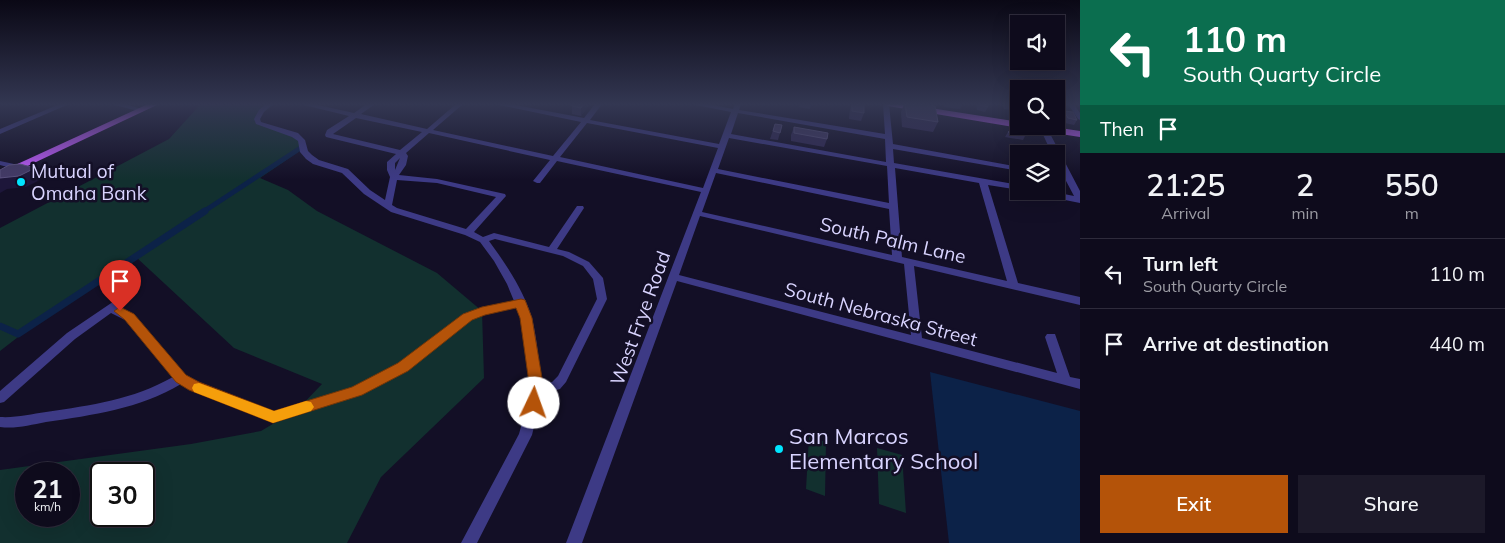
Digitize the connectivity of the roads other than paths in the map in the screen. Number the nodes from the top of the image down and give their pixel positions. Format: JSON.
{"nodes":[{"id":1,"x":93,"y":129,"type":"edge"},
{"id":2,"x":96,"y":129,"type":"edge"},
{"id":3,"x":278,"y":129,"type":"edge"},
{"id":4,"x":334,"y":129,"type":"edge"},
{"id":5,"x":419,"y":129,"type":"edge"},
{"id":6,"x":579,"y":129,"type":"edge"},
{"id":7,"x":630,"y":129,"type":"edge"},
{"id":8,"x":728,"y":129,"type":"edge"},
{"id":9,"x":834,"y":129,"type":"edge"},
{"id":10,"x":888,"y":129,"type":"edge"},
{"id":11,"x":1065,"y":130,"type":"edge"},
{"id":12,"x":427,"y":131,"type":"junction"},
{"id":13,"x":1080,"y":133,"type":"edge"},
{"id":14,"x":726,"y":135,"type":"junction"},
{"id":15,"x":888,"y":141,"type":"junction"},
{"id":16,"x":722,"y":147,"type":"junction"},
{"id":17,"x":401,"y":153,"type":"junction"},
{"id":18,"x":555,"y":158,"type":"junction"},
{"id":19,"x":0,"y":162,"type":"edge"},
{"id":20,"x":890,"y":165,"type":"junction"},
{"id":21,"x":11,"y":166,"type":"junction"},
{"id":22,"x":1010,"y":167,"type":"edge"},
{"id":23,"x":714,"y":170,"type":"junction"},
{"id":24,"x":0,"y":171,"type":"edge"},
{"id":25,"x":1065,"y":171,"type":"edge"},
{"id":26,"x":0,"y":176,"type":"edge"},
{"id":27,"x":1065,"y":176,"type":"edge"},
{"id":28,"x":394,"y":177,"type":"junction"},
{"id":29,"x":1068,"y":177,"type":"junction"},
{"id":30,"x":537,"y":181,"type":"dead end"},
{"id":31,"x":984,"y":182,"type":"junction"},
{"id":32,"x":1010,"y":186,"type":"edge"},
{"id":33,"x":706,"y":191,"type":"junction"},
{"id":34,"x":1065,"y":197,"type":"edge"},
{"id":35,"x":1080,"y":200,"type":"edge"},
{"id":36,"x":388,"y":205,"type":"junction"},
{"id":37,"x":894,"y":207,"type":"junction"},
{"id":38,"x":580,"y":208,"type":"dead end"},
{"id":39,"x":697,"y":213,"type":"junction"},
{"id":40,"x":468,"y":233,"type":"junction"},
{"id":41,"x":483,"y":240,"type":"junction"},
{"id":42,"x":551,"y":250,"type":"junction"},
{"id":43,"x":897,"y":258,"type":"junction"},
{"id":44,"x":910,"y":261,"type":"junction"},
{"id":45,"x":674,"y":277,"type":"junction"},
{"id":46,"x":1014,"y":286,"type":"junction"},
{"id":47,"x":129,"y":295,"type":"dead end"},
{"id":48,"x":1080,"y":301,"type":"edge"},
{"id":49,"x":521,"y":303,"type":"junction"},
{"id":50,"x":111,"y":308,"type":"junction"},
{"id":51,"x":1051,"y":337,"type":"dead end"},
{"id":52,"x":916,"y":341,"type":"junction"},
{"id":53,"x":181,"y":378,"type":"junction"},
{"id":54,"x":1066,"y":380,"type":"junction"},
{"id":55,"x":1080,"y":384,"type":"edge"},
{"id":56,"x":537,"y":390,"type":"junction"},
{"id":57,"x":0,"y":398,"type":"edge"},
{"id":58,"x":0,"y":422,"type":"edge"},
{"id":59,"x":469,"y":543,"type":"edge"},
{"id":60,"x":574,"y":543,"type":"edge"}],
"edges":[{"from":1,"to":21,"type":"main road"},
{"from":2,"to":26,"type":"main road"},
{"from":3,"to":36,"type":"street"},
{"from":4,"to":17,"type":"street"},
{"from":5,"to":12,"type":"street"},
{"from":6,"to":18,"type":"street"},
{"from":7,"to":16,"type":"street"},
{"from":8,"to":14,"type":"street","name":"West Frye Road"},
{"from":9,"to":15,"type":"street"},
{"from":10,"to":15,"type":"street"},
{"from":11,"to":13,"type":"main road"},
{"from":12,"to":17,"type":"street"},
{"from":12,"to":18,"type":"street"},
{"from":14,"to":16,"type":"street","name":"West Frye Road"},
{"from":14,"to":20,"type":"street"},
{"from":15,"to":20,"type":"street"},
{"from":15,"to":22,"type":"street"},
{"from":16,"to":23,"type":"street","name":"West Frye Road"},
{"from":17,"to":28,"type":"street"},
{"from":18,"to":30,"type":"street"},
{"from":18,"to":33,"type":"street"},
{"from":19,"to":21,"type":"street"},
{"from":20,"to":31,"type":"street"},
{"from":20,"to":37,"type":"street"},
{"from":21,"to":24,"type":"main road"},
{"from":23,"to":33,"type":"street","name":"West Frye Road"},
{"from":23,"to":37,"type":"street"},
{"from":25,"to":29,"type":"street"},
{"from":27,"to":29,"type":"street"},
{"from":28,"to":36,"type":"street"},
{"from":28,"to":40,"type":"street"},
{"from":29,"to":35,"type":"street"},
{"from":31,"to":32,"type":"street"},
{"from":31,"to":46,"type":"street"},
{"from":33,"to":39,"type":"street","name":"West Frye Road"},
{"from":34,"to":35,"type":"street"},
{"from":36,"to":40,"type":"street"},
{"from":37,"to":43,"type":"street"},
{"from":38,"to":42,"type":"street"},
{"from":39,"to":43,"type":"street","name":"South Palm Lane"},
{"from":39,"to":45,"type":"street","name":"West Frye Road"},
{"from":40,"to":41,"type":"street"},
{"from":41,"to":42,"type":"street"},
{"from":41,"to":49,"type":"street"},
{"from":42,"to":56,"type":"street"},
{"from":43,"to":44,"type":"street","name":"South Palm Lane"},
{"from":44,"to":46,"type":"street","name":"South Palm Lane"},
{"from":44,"to":52,"type":"street"},
{"from":45,"to":52,"type":"street","name":"South Nebraska Street"},
{"from":45,"to":60,"type":"street","name":"West Frye Road"},
{"from":46,"to":48,"type":"street","name":"South Palm Lane"},
{"from":47,"to":50,"type":"street"},
{"from":49,"to":53,"type":"street"},
{"from":49,"to":56,"type":"street"},
{"from":50,"to":53,"type":"street"},
{"from":50,"to":57,"type":"street"},
{"from":51,"to":54,"type":"street"},
{"from":52,"to":54,"type":"street","name":"South Nebraska Street"},
{"from":53,"to":58,"type":"street"},
{"from":54,"to":55,"type":"street","name":"South Nebraska Street"},
{"from":56,"to":59,"type":"street"}]}
